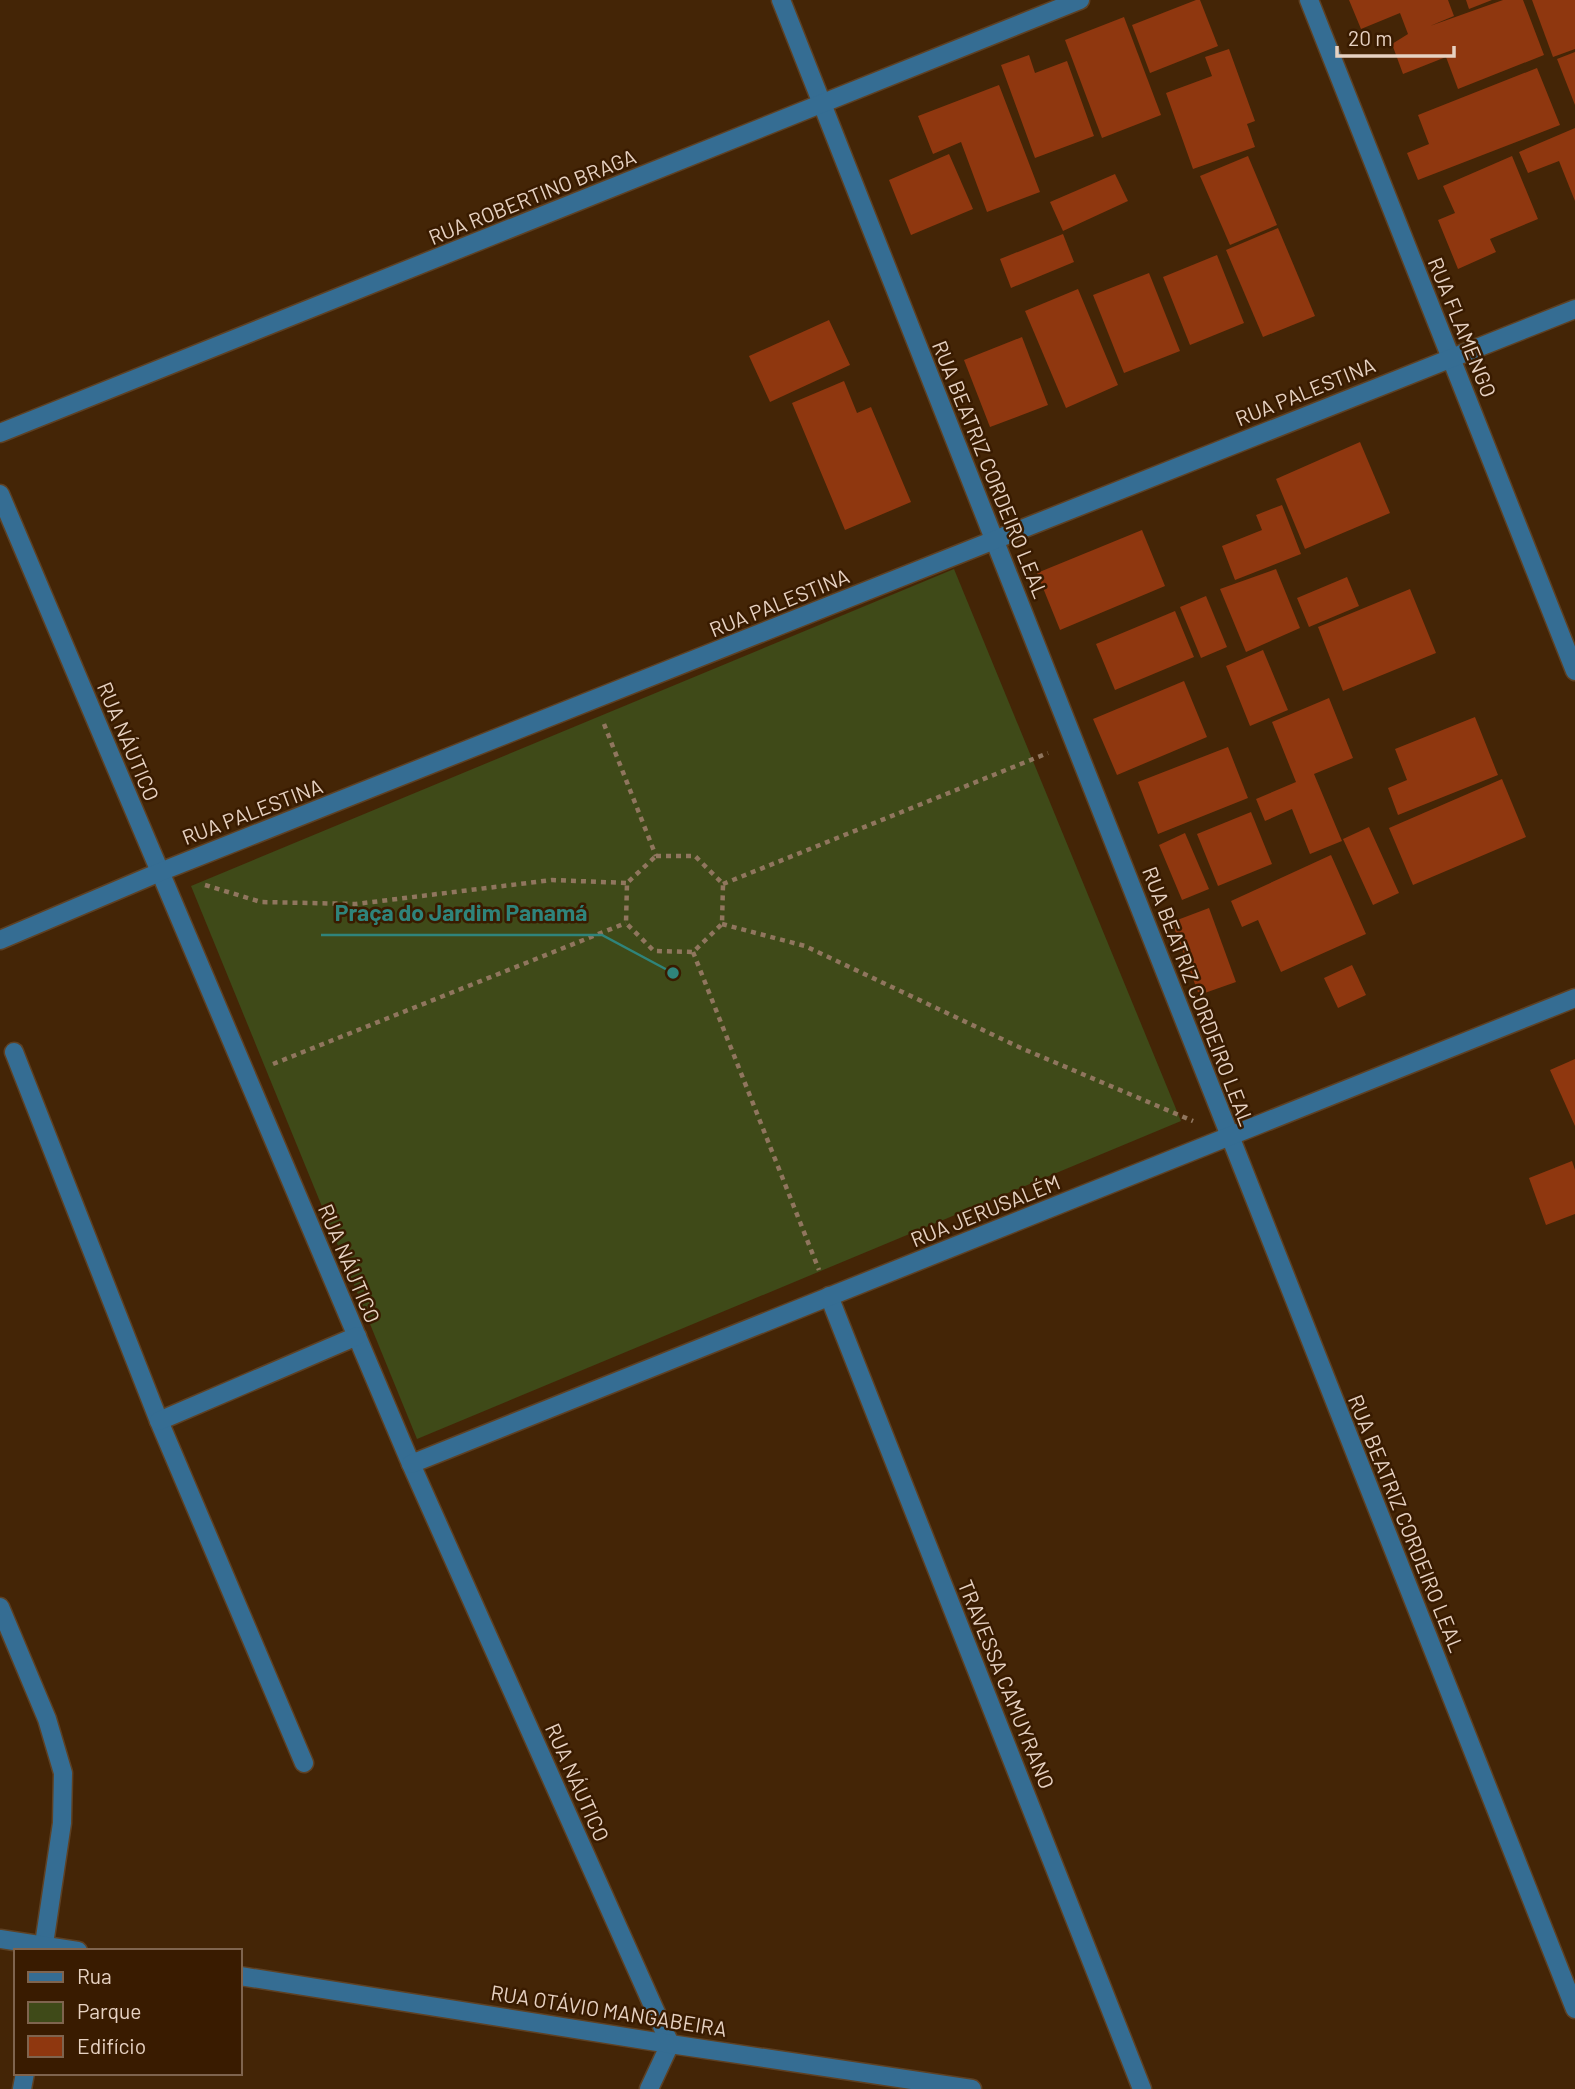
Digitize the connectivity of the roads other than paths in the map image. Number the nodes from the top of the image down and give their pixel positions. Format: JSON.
{"nodes":[{"id":1,"x":781,"y":0,"type":"edge"},
{"id":2,"x":1080,"y":0,"type":"edge"},
{"id":3,"x":1309,"y":0,"type":"edge"},
{"id":4,"x":822,"y":104,"type":"junction"},
{"id":5,"x":1575,"y":309,"type":"edge"},
{"id":6,"x":1451,"y":357,"type":"junction"},
{"id":7,"x":0,"y":433,"type":"edge"},
{"id":8,"x":0,"y":494,"type":"edge"},
{"id":9,"x":995,"y":540,"type":"junction"},
{"id":10,"x":1575,"y":671,"type":"edge"},
{"id":11,"x":160,"y":872,"type":"junction"},
{"id":12,"x":0,"y":940,"type":"edge"},
{"id":13,"x":1575,"y":998,"type":"edge"},
{"id":14,"x":15,"y":1052,"type":"dead end"},
{"id":15,"x":1230,"y":1136,"type":"junction"},
{"id":16,"x":830,"y":1296,"type":"junction"},
{"id":17,"x":357,"y":1336,"type":"junction"},
{"id":18,"x":159,"y":1422,"type":"junction"},
{"id":19,"x":411,"y":1464,"type":"junction"},
{"id":20,"x":0,"y":1607,"type":"edge"},
{"id":21,"x":304,"y":1763,"type":"dead end"},
{"id":22,"x":0,"y":1939,"type":"edge"},
{"id":23,"x":44,"y":1948,"type":"edge"},
{"id":24,"x":242,"y":1976,"type":"edge"},
{"id":25,"x":1575,"y":2009,"type":"edge"},
{"id":26,"x":670,"y":2044,"type":"junction"},
{"id":27,"x":649,"y":2089,"type":"edge"},
{"id":28,"x":972,"y":2089,"type":"edge"},
{"id":29,"x":1142,"y":2089,"type":"edge"}],
"edges":[{"from":1,"to":4,"type":"street","name":"RUA BEATRIZ CORDEIRO LEAL"},
{"from":2,"to":4,"type":"street","name":"RUA ROBERTINO BRAGA"},
{"from":3,"to":6,"type":"street","name":"RUA FLAMENGO"},
{"from":4,"to":7,"type":"street","name":"RUA ROBERTINO BRAGA"},
{"from":4,"to":9,"type":"street","name":"RUA BEATRIZ CORDEIRO LEAL"},
{"from":5,"to":6,"type":"street","name":"RUA PALESTINA"},
{"from":6,"to":9,"type":"street","name":"RUA PALESTINA"},
{"from":6,"to":10,"type":"street","name":"RUA FLAMENGO"},
{"from":8,"to":11,"type":"street","name":"RUA NÁUTICO"},
{"from":9,"to":11,"type":"street","name":"RUA PALESTINA"},
{"from":9,"to":15,"type":"street","name":"RUA BEATRIZ CORDEIRO LEAL"},
{"from":11,"to":12,"type":"street","name":"RUA PALESTINA"},
{"from":11,"to":17,"type":"street","name":"RUA NÁUTICO"},
{"from":13,"to":15,"type":"street","name":"RUA JERUSALÉM"},
{"from":14,"to":18,"type":"street"},
{"from":15,"to":16,"type":"street","name":"RUA JERUSALÉM"},
{"from":15,"to":25,"type":"street","name":"RUA BEATRIZ CORDEIRO LEAL"},
{"from":16,"to":19,"type":"street","name":"RUA JERUSALÉM"},
{"from":16,"to":29,"type":"street","name":"TRAVESSA CAMUYRANO"},
{"from":17,"to":18,"type":"street"},
{"from":17,"to":19,"type":"street","name":"RUA NÁUTICO"},
{"from":18,"to":21,"type":"street"},
{"from":19,"to":26,"type":"street","name":"RUA NÁUTICO"},
{"from":20,"to":23,"type":"street"},
{"from":22,"to":23,"type":"street"},
{"from":24,"to":26,"type":"street","name":"RUA OTÁVIO MANGABEIRA"},
{"from":26,"to":27,"type":"street"},
{"from":26,"to":28,"type":"street","name":"RUA OTÁVIO MANGABEIRA"}]}
